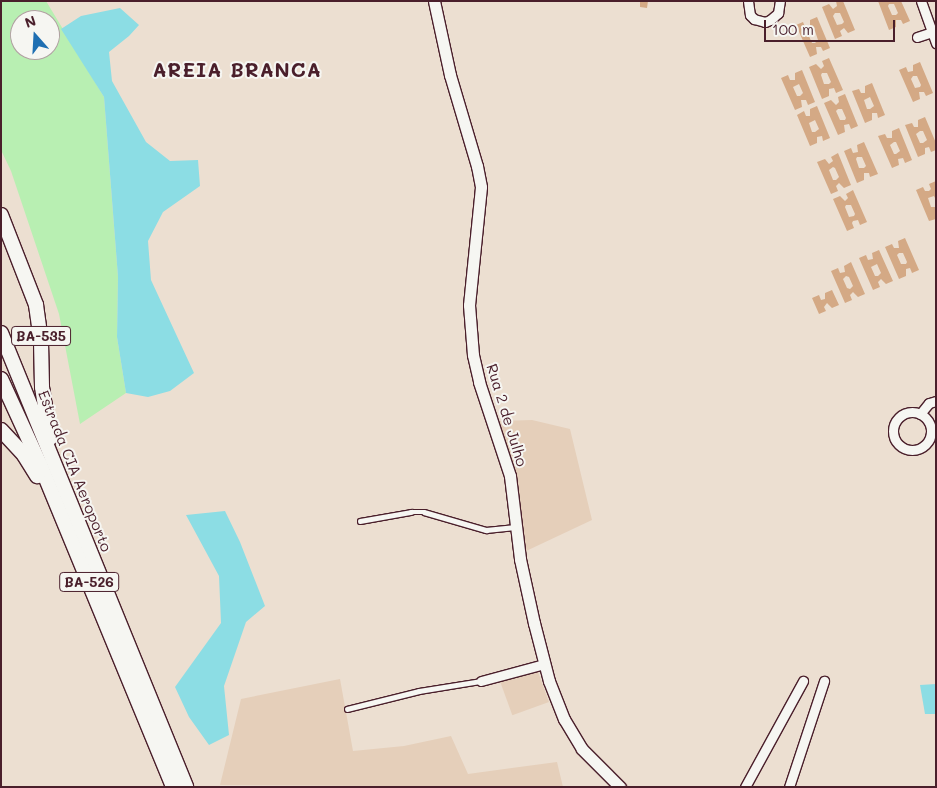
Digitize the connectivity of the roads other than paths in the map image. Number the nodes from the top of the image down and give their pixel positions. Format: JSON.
{"nodes":[{"id":1,"x":434,"y":1,"type":"edge"},
{"id":2,"x":748,"y":1,"type":"edge"},
{"id":3,"x":780,"y":1,"type":"edge"},
{"id":4,"x":921,"y":1,"type":"edge"},
{"id":5,"x":932,"y":32,"type":"junction"},
{"id":6,"x":917,"y":37,"type":"dead end"},
{"id":7,"x":936,"y":43,"type":"edge"},
{"id":8,"x":1,"y":216,"type":"edge"},
{"id":9,"x":1,"y":333,"type":"edge"},
{"id":10,"x":1,"y":379,"type":"edge"},
{"id":11,"x":1,"y":394,"type":"edge"},
{"id":12,"x":936,"y":400,"type":"edge"},
{"id":13,"x":14,"y":407,"type":"junction"},
{"id":14,"x":920,"y":414,"type":"junction"},
{"id":15,"x":1,"y":430,"type":"edge"},
{"id":16,"x":55,"y":463,"type":"junction"},
{"id":17,"x":60,"y":514,"type":"junction"},
{"id":18,"x":360,"y":521,"type":"dead end"},
{"id":19,"x":517,"y":527,"type":"junction"},
{"id":20,"x":544,"y":664,"type":"junction"},
{"id":21,"x":480,"y":681,"type":"joint"},
{"id":22,"x":803,"y":681,"type":"dead end"},
{"id":23,"x":824,"y":681,"type":"dead end"},
{"id":24,"x":348,"y":710,"type":"dead end"},
{"id":25,"x":173,"y":787,"type":"edge"},
{"id":26,"x":186,"y":787,"type":"edge"},
{"id":27,"x":620,"y":787,"type":"edge"},
{"id":28,"x":745,"y":787,"type":"edge"},
{"id":29,"x":789,"y":787,"type":"edge"}],
"edges":[{"from":1,"to":19,"type":"main road","name":"Rua 2 de Julho"},
{"from":2,"to":3,"type":"street"},
{"from":4,"to":5,"type":"street"},
{"from":5,"to":6,"type":"street"},
{"from":5,"to":7,"type":"street"},
{"from":8,"to":16,"type":"highway","number":"BA-535"},
{"from":9,"to":16,"type":"highway","name":"Estrada CIA Aeroporto","number":"BA-526"},
{"from":10,"to":13,"type":"highway","name":"Estrada CIA Aeroporto","number":"BA-526"},
{"from":11,"to":13,"type":"lane"},
{"from":12,"to":14,"type":"street"},
{"from":13,"to":17,"type":"highway","name":"Estrada CIA Aeroporto","number":"BA-526"},
{"from":14,"to":14,"type":"street"},
{"from":15,"to":17,"type":"highway","number":"BA-526"},
{"from":16,"to":26,"type":"highway","name":"Estrada CIA Aeroporto","number":"BA-526"},
{"from":17,"to":25,"type":"highway","name":"Estrada CIA Aeroporto","number":"BA-526"},
{"from":18,"to":19,"type":"lane"},
{"from":19,"to":20,"type":"main road","name":"Rua 2 de Julho"},
{"from":20,"to":21,"type":"street"},
{"from":20,"to":27,"type":"main road","name":"Rua 2 de Julho"},
{"from":21,"to":24,"type":"lane"},
{"from":22,"to":28,"type":"street"},
{"from":23,"to":29,"type":"street"}]}
